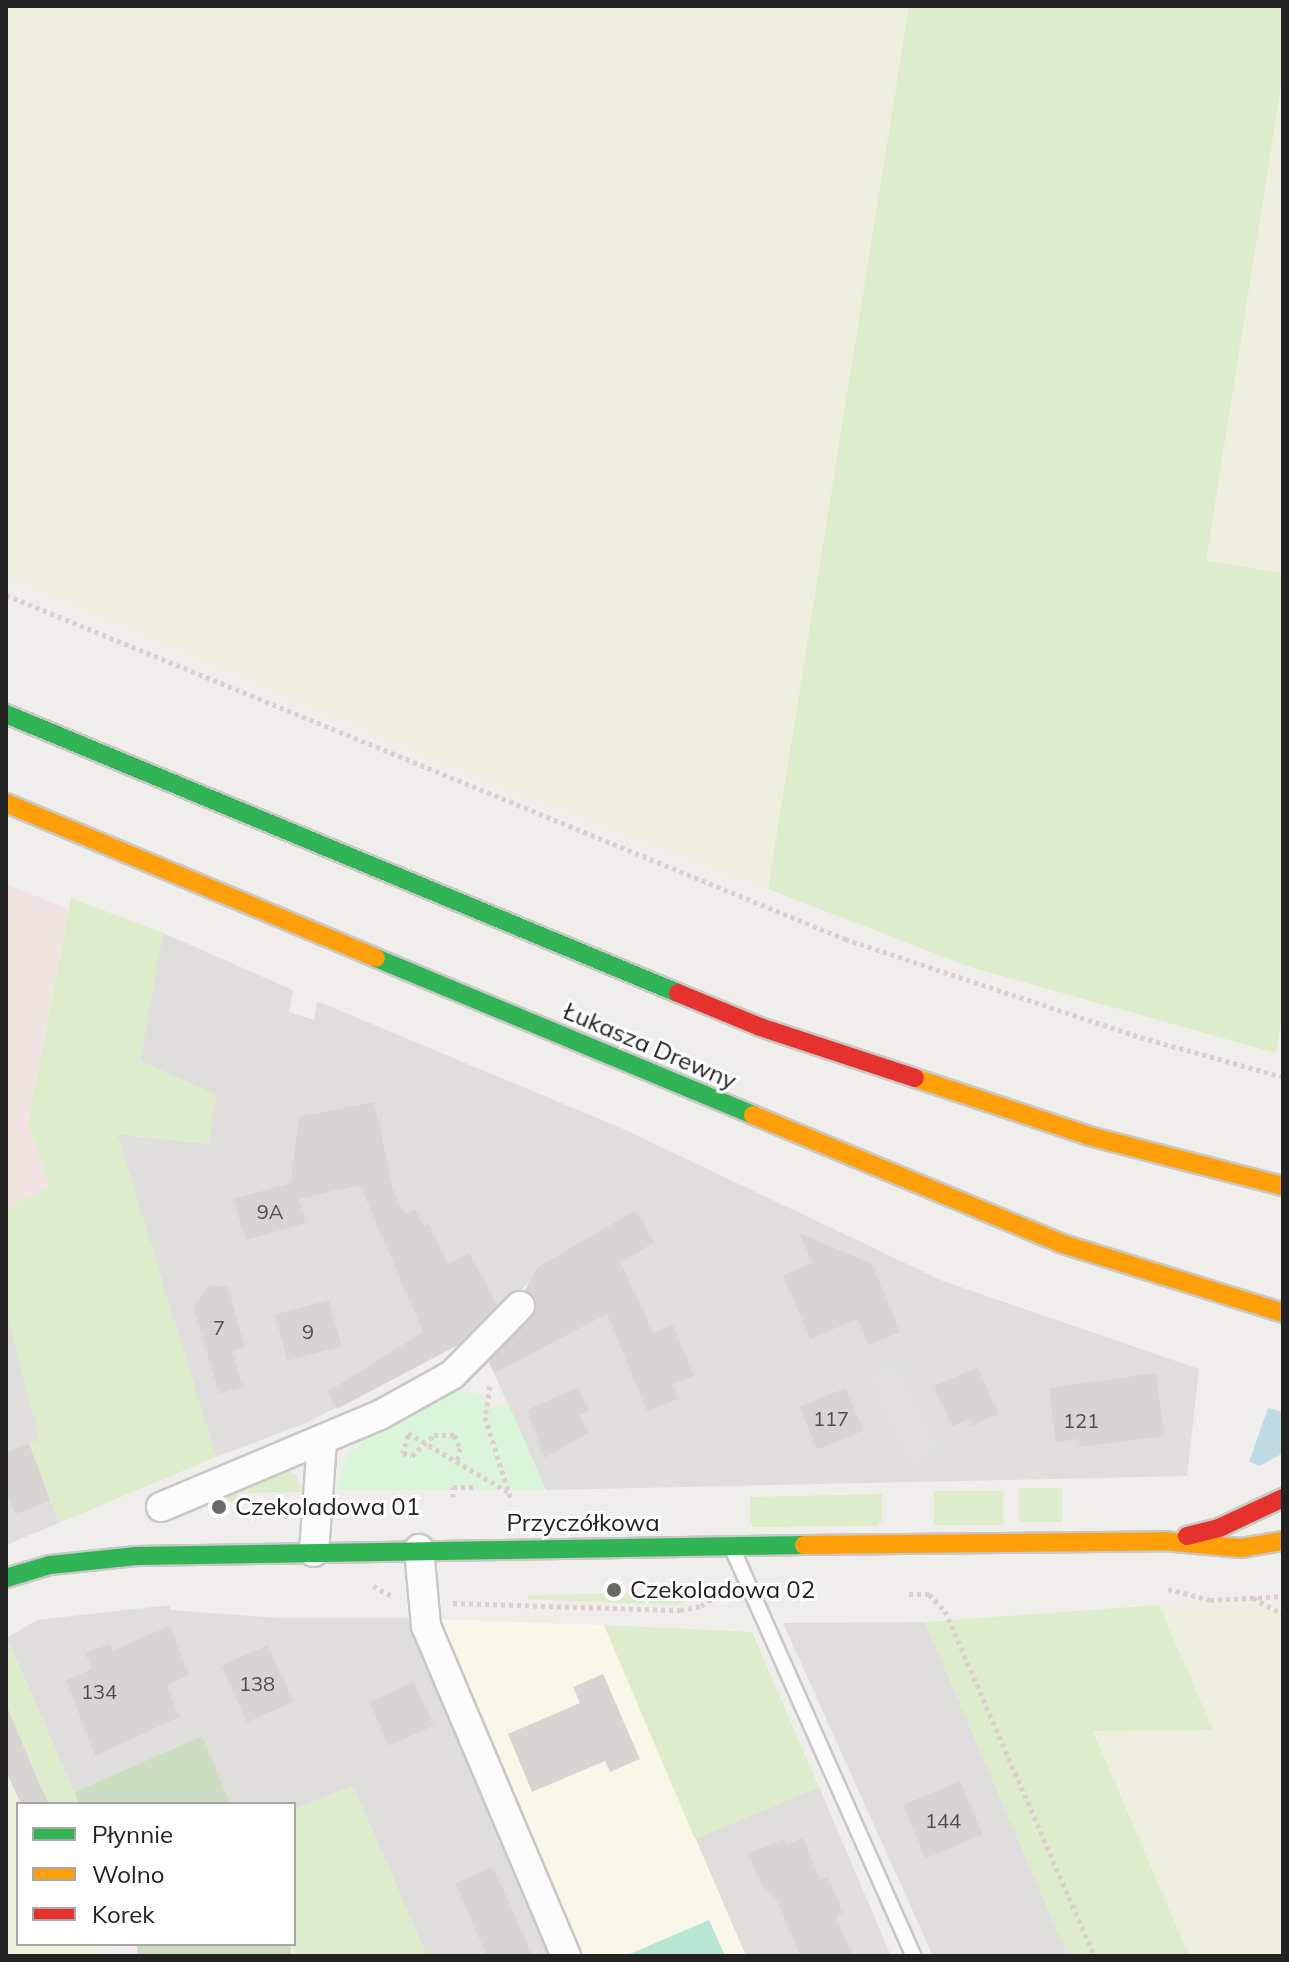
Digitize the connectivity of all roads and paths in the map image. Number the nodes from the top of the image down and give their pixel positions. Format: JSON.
{"nodes":[{"id":1,"x":6,"y":595,"type":"edge"},
{"id":2,"x":6,"y":714,"type":"edge"},
{"id":3,"x":6,"y":803,"type":"edge"},
{"id":4,"x":1283,"y":1077,"type":"edge"},
{"id":5,"x":1283,"y":1186,"type":"edge"},
{"id":6,"x":1240,"y":1302,"type":"junction"},
{"id":7,"x":520,"y":1306,"type":"dead end"},
{"id":8,"x":1283,"y":1313,"type":"edge"},
{"id":9,"x":1256,"y":1322,"type":"dead end"},
{"id":10,"x":490,"y":1386,"type":"dead end"},
{"id":11,"x":380,"y":1415,"type":"junction"},
{"id":12,"x":409,"y":1433,"type":"junction"},
{"id":13,"x":322,"y":1441,"type":"junction"},
{"id":14,"x":424,"y":1442,"type":"junction"},
{"id":15,"x":457,"y":1462,"type":"junction"},
{"id":16,"x":475,"y":1487,"type":"dead end"},
{"id":17,"x":453,"y":1497,"type":"dead end"},
{"id":18,"x":1283,"y":1498,"type":"edge"},
{"id":19,"x":161,"y":1507,"type":"dead end"},
{"id":20,"x":1163,"y":1541,"type":"junction"},
{"id":21,"x":1283,"y":1541,"type":"edge"},
{"id":22,"x":732,"y":1547,"type":"junction"},
{"id":23,"x":419,"y":1549,"type":"junction"},
{"id":24,"x":314,"y":1552,"type":"junction"},
{"id":25,"x":745,"y":1576,"type":"junction"},
{"id":26,"x":6,"y":1578,"type":"edge"},
{"id":27,"x":366,"y":1582,"type":"dead end"},
{"id":28,"x":1168,"y":1589,"type":"dead end"},
{"id":29,"x":909,"y":1594,"type":"dead end"},
{"id":30,"x":1283,"y":1596,"type":"edge"},
{"id":31,"x":1252,"y":1597,"type":"junction"},
{"id":32,"x":421,"y":1601,"type":"junction"},
{"id":33,"x":1283,"y":1614,"type":"edge"},
{"id":34,"x":566,"y":1956,"type":"edge"},
{"id":35,"x":914,"y":1956,"type":"edge"},
{"id":36,"x":1094,"y":1956,"type":"edge"}],
"edges":[{"from":1,"to":4,"type":"path"},
{"from":2,"to":5,"type":"main road"},
{"from":3,"to":6,"type":"main road","name":"Łukasza Drewny"},
{"from":6,"to":8,"type":"main road","name":"Łukasza Drewny"},
{"from":6,"to":9,"type":"main road"},
{"from":7,"to":11,"type":"street"},
{"from":10,"to":15,"type":"path"},
{"from":11,"to":12,"type":"path"},
{"from":11,"to":13,"type":"street"},
{"from":12,"to":14,"type":"path"},
{"from":12,"to":14,"type":"path"},
{"from":13,"to":19,"type":"street"},
{"from":13,"to":24,"type":"street"},
{"from":14,"to":15,"type":"path"},
{"from":14,"to":15,"type":"path"},
{"from":16,"to":17,"type":"path"},
{"from":18,"to":20,"type":"main road","name":"Przyczółkowa"},
{"from":20,"to":21,"type":"main road","name":"Przyczółkowa"},
{"from":20,"to":22,"type":"main road","name":"Przyczółkowa"},
{"from":22,"to":23,"type":"main road","name":"Przyczółkowa"},
{"from":22,"to":25,"type":"lane"},
{"from":23,"to":24,"type":"main road","name":"Przyczółkowa"},
{"from":23,"to":32,"type":"street"},
{"from":24,"to":26,"type":"main road","name":"Przyczółkowa"},
{"from":25,"to":32,"type":"path"},
{"from":25,"to":35,"type":"lane"},
{"from":27,"to":32,"type":"path"},
{"from":28,"to":31,"type":"path"},
{"from":29,"to":36,"type":"path"},
{"from":30,"to":31,"type":"path"},
{"from":31,"to":33,"type":"path"},
{"from":32,"to":34,"type":"street"}]}
